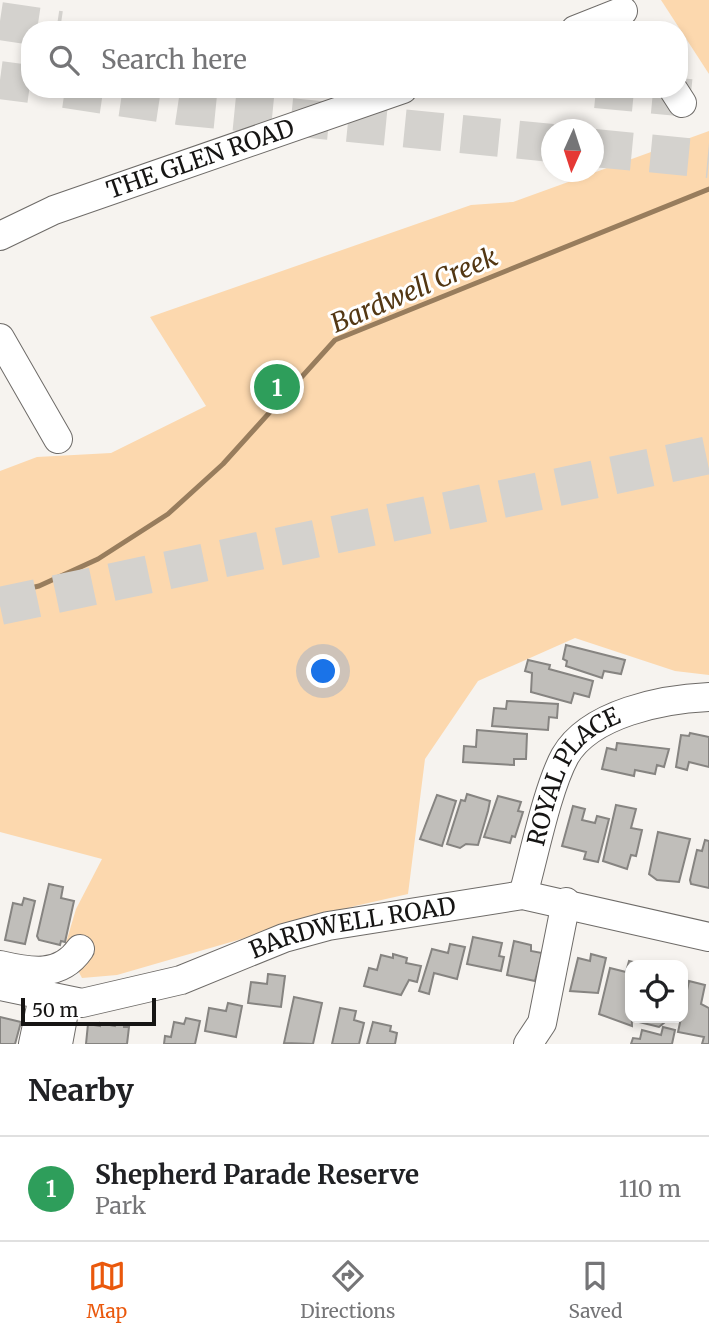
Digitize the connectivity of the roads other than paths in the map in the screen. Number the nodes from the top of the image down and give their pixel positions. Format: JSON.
{"nodes":[{"id":1,"x":625,"y":13,"type":"edge"},
{"id":2,"x":601,"y":21,"type":"edge"},
{"id":3,"x":377,"y":98,"type":"edge"},
{"id":4,"x":0,"y":214,"type":"edge"},
{"id":5,"x":30,"y":221,"type":"junction"},
{"id":6,"x":0,"y":236,"type":"edge"},
{"id":7,"x":0,"y":338,"type":"edge"},
{"id":8,"x":58,"y":439,"type":"dead end"},
{"id":9,"x":709,"y":697,"type":"edge"},
{"id":10,"x":523,"y":895,"type":"junction"},
{"id":11,"x":566,"y":902,"type":"junction"},
{"id":12,"x":709,"y":937,"type":"edge"},
{"id":13,"x":80,"y":950,"type":"dead end"},
{"id":14,"x":0,"y":965,"type":"edge"},
{"id":15,"x":0,"y":986,"type":"edge"},
{"id":16,"x":55,"y":999,"type":"junction"},
{"id":17,"x":33,"y":1044,"type":"edge"},
{"id":18,"x":58,"y":1044,"type":"edge"},
{"id":19,"x":528,"y":1044,"type":"edge"}],
"edges":[{"from":1,"to":2,"type":"street"},
{"from":3,"to":5,"type":"street","name":"THE GLEN ROAD"},
{"from":4,"to":5,"type":"street"},
{"from":5,"to":6,"type":"street","name":"THE GLEN ROAD"},
{"from":7,"to":8,"type":"street"},
{"from":9,"to":10,"type":"street","name":"ROYAL PLACE"},
{"from":10,"to":11,"type":"street","name":"BARDWELL ROAD"},
{"from":10,"to":16,"type":"street","name":"BARDWELL ROAD"},
{"from":11,"to":12,"type":"street","name":"BARDWELL ROAD"},
{"from":11,"to":19,"type":"street"},
{"from":13,"to":14,"type":"street"},
{"from":15,"to":16,"type":"street","name":"BARDWELL ROAD"},
{"from":16,"to":17,"type":"street"},
{"from":16,"to":18,"type":"street"}]}
